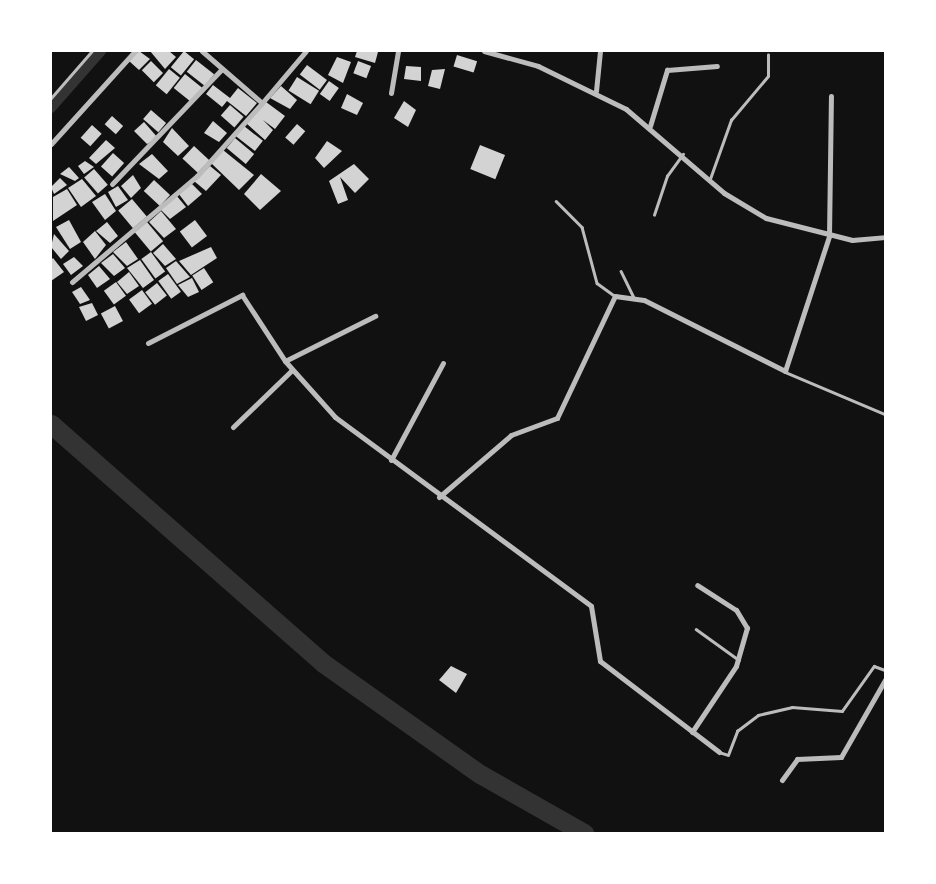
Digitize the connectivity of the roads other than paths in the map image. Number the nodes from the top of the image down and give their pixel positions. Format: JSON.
{"nodes":[{"id":1,"x":92,"y":51,"type":"edge"},
{"id":2,"x":135,"y":51,"type":"edge"},
{"id":3,"x":202,"y":51,"type":"edge"},
{"id":4,"x":306,"y":51,"type":"edge"},
{"id":5,"x":398,"y":51,"type":"edge"},
{"id":6,"x":484,"y":51,"type":"edge"},
{"id":7,"x":600,"y":51,"type":"edge"},
{"id":8,"x":768,"y":55,"type":"dead end"},
{"id":9,"x":717,"y":66,"type":"dead end"},
{"id":10,"x":222,"y":69,"type":"junction"},
{"id":11,"x":596,"y":91,"type":"junction"},
{"id":12,"x":391,"y":93,"type":"dead end"},
{"id":13,"x":831,"y":96,"type":"dead end"},
{"id":14,"x":51,"y":98,"type":"edge"},
{"id":15,"x":262,"y":103,"type":"junction"},
{"id":16,"x":650,"y":126,"type":"junction"},
{"id":17,"x":51,"y":144,"type":"edge"},
{"id":18,"x":683,"y":154,"type":"junction"},
{"id":19,"x":710,"y":179,"type":"junction"},
{"id":20,"x":112,"y":184,"type":"dead end"},
{"id":21,"x":556,"y":201,"type":"dead end"},
{"id":22,"x":654,"y":215,"type":"dead end"},
{"id":23,"x":829,"y":236,"type":"junction"},
{"id":24,"x":885,"y":237,"type":"edge"},
{"id":25,"x":621,"y":271,"type":"dead end"},
{"id":26,"x":72,"y":282,"type":"dead end"},
{"id":27,"x":615,"y":296,"type":"junction"},
{"id":28,"x":634,"y":298,"type":"junction"},
{"id":29,"x":375,"y":316,"type":"dead end"},
{"id":30,"x":148,"y":343,"type":"dead end"},
{"id":31,"x":285,"y":361,"type":"junction"},
{"id":32,"x":443,"y":363,"type":"dead end"},
{"id":33,"x":292,"y":370,"type":"junction"},
{"id":34,"x":785,"y":372,"type":"junction"},
{"id":35,"x":885,"y":414,"type":"edge"},
{"id":36,"x":233,"y":426,"type":"dead end"},
{"id":37,"x":391,"y":460,"type":"junction"},
{"id":38,"x":439,"y":497,"type":"junction"},
{"id":39,"x":697,"y":585,"type":"dead end"},
{"id":40,"x":696,"y":629,"type":"dead end"},
{"id":41,"x":738,"y":660,"type":"junction"},
{"id":42,"x":885,"y":669,"type":"edge"},
{"id":43,"x":885,"y":680,"type":"edge"},
{"id":44,"x":692,"y":732,"type":"junction"},
{"id":45,"x":719,"y":752,"type":"joint"},
{"id":46,"x":782,"y":780,"type":"dead end"}],
"edges":[{"from":1,"to":14,"type":"lane"},
{"from":2,"to":17,"type":"street"},
{"from":3,"to":10,"type":"street"},
{"from":4,"to":15,"type":"street"},
{"from":5,"to":12,"type":"street"},
{"from":6,"to":11,"type":"street"},
{"from":7,"to":11,"type":"street"},
{"from":8,"to":19,"type":"lane"},
{"from":9,"to":16,"type":"street"},
{"from":10,"to":15,"type":"street"},
{"from":10,"to":20,"type":"street"},
{"from":11,"to":16,"type":"street"},
{"from":13,"to":23,"type":"street"},
{"from":15,"to":26,"type":"street"},
{"from":16,"to":18,"type":"street"},
{"from":18,"to":19,"type":"street"},
{"from":18,"to":22,"type":"lane"},
{"from":19,"to":23,"type":"street"},
{"from":21,"to":27,"type":"lane"},
{"from":23,"to":24,"type":"street"},
{"from":23,"to":34,"type":"street"},
{"from":25,"to":28,"type":"lane"},
{"from":27,"to":28,"type":"street"},
{"from":27,"to":38,"type":"street"},
{"from":28,"to":34,"type":"street"},
{"from":29,"to":31,"type":"street"},
{"from":30,"to":31,"type":"street"},
{"from":31,"to":33,"type":"street"},
{"from":32,"to":37,"type":"street"},
{"from":33,"to":36,"type":"street"},
{"from":33,"to":37,"type":"street"},
{"from":34,"to":35,"type":"lane"},
{"from":37,"to":38,"type":"street"},
{"from":38,"to":44,"type":"street"},
{"from":39,"to":41,"type":"street"},
{"from":40,"to":41,"type":"lane"},
{"from":41,"to":44,"type":"street"},
{"from":42,"to":45,"type":"lane"},
{"from":43,"to":46,"type":"street"},
{"from":44,"to":45,"type":"street"}]}
